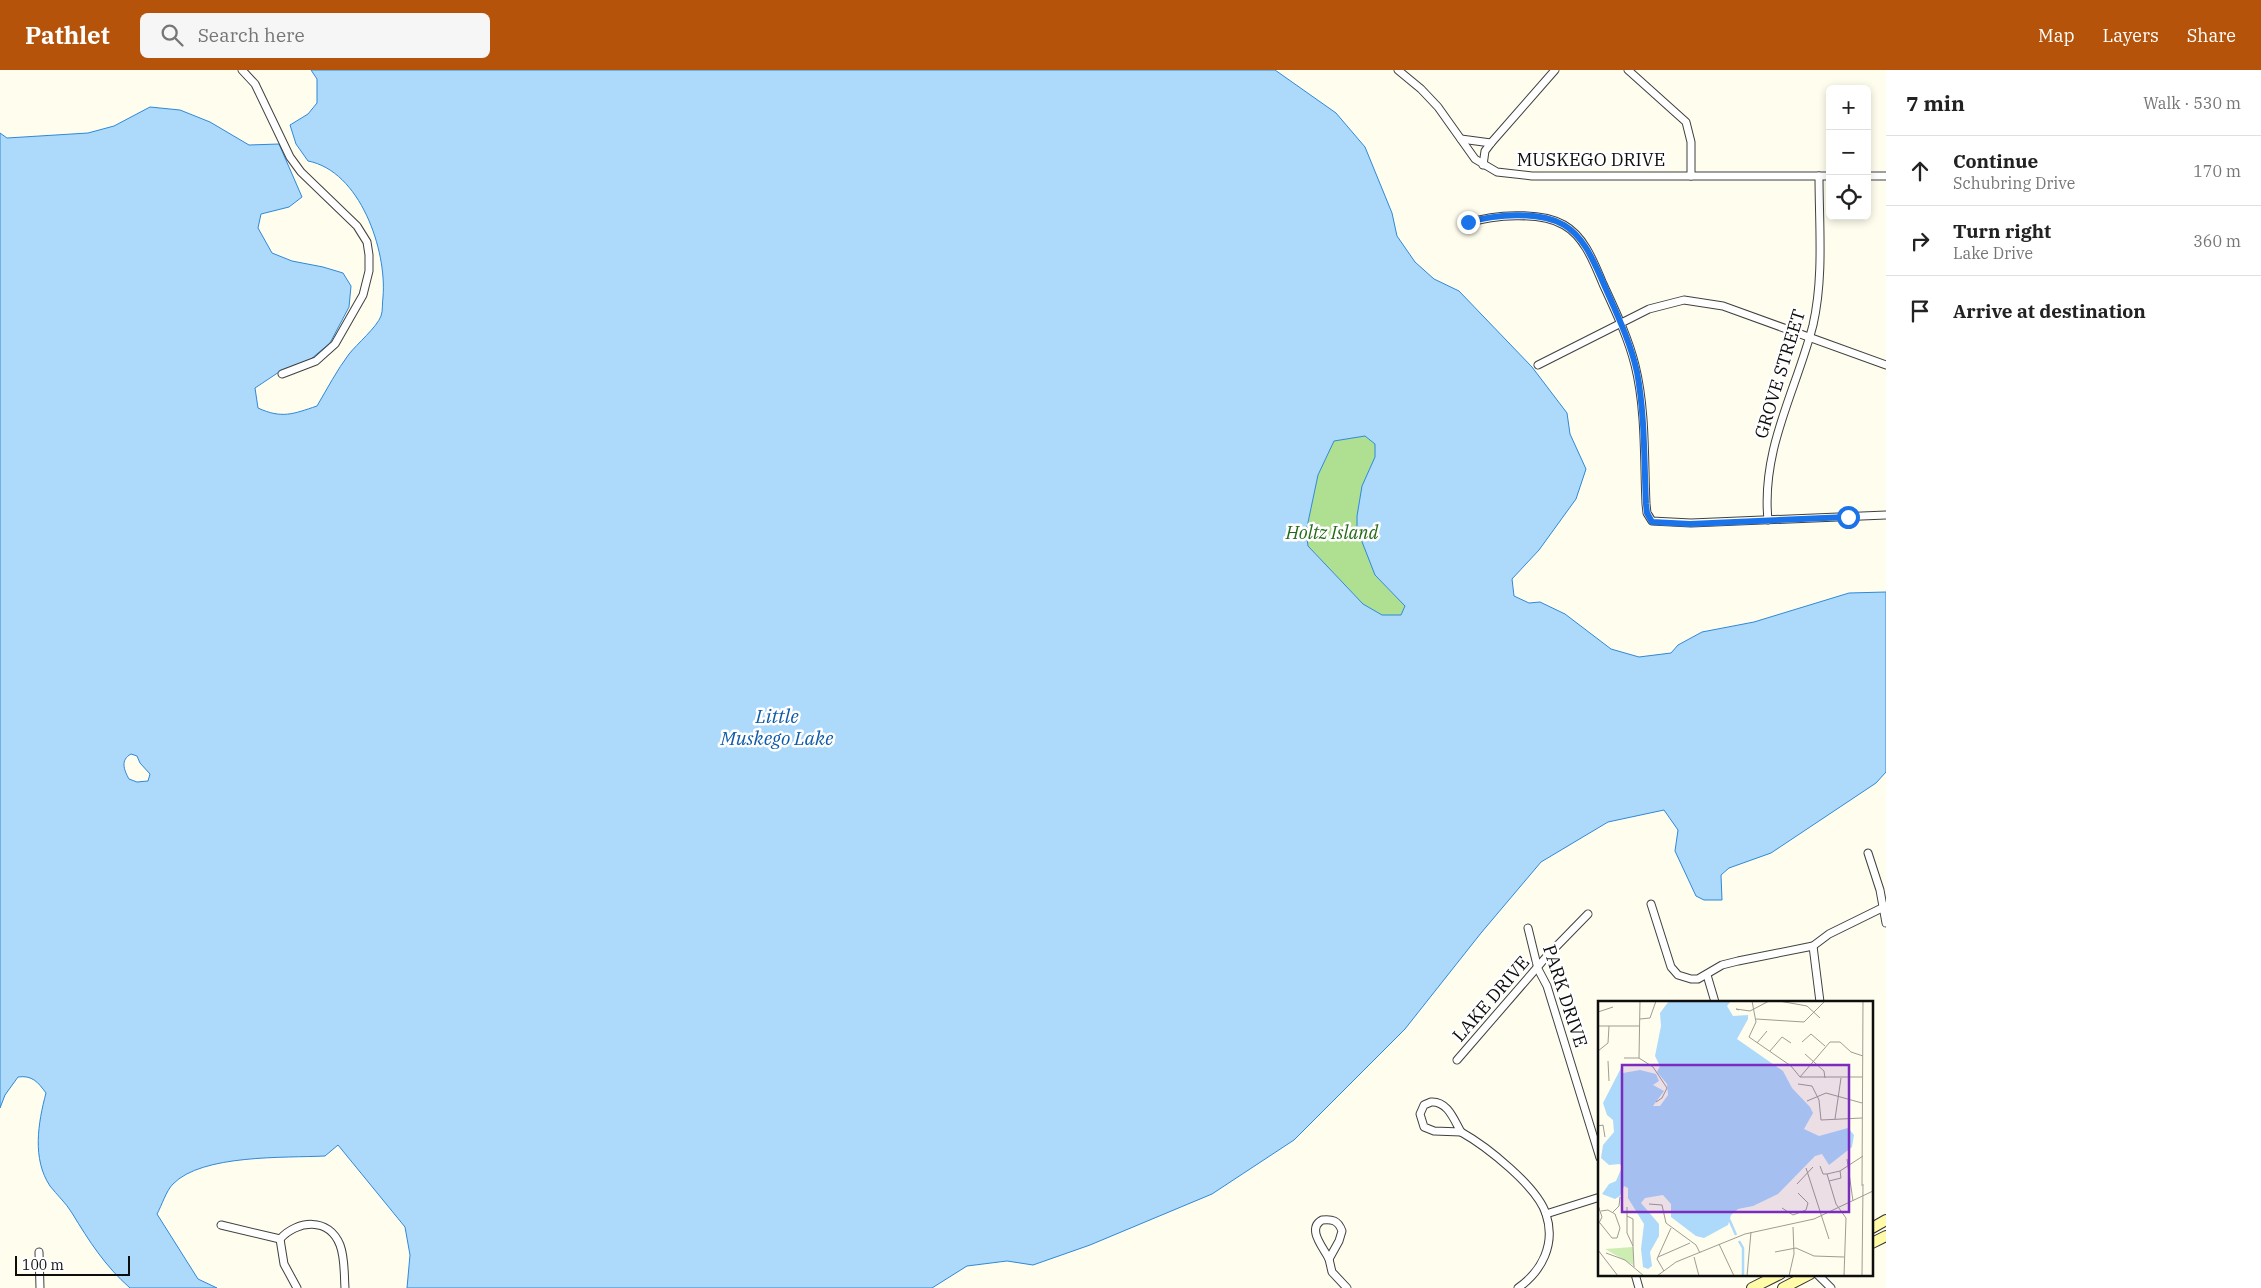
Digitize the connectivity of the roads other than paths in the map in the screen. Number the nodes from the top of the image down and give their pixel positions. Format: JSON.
{"nodes":[{"id":1,"x":242,"y":70,"type":"edge"},
{"id":2,"x":1398,"y":70,"type":"edge"},
{"id":3,"x":1555,"y":70,"type":"edge"},
{"id":4,"x":1628,"y":70,"type":"edge"},
{"id":5,"x":1461,"y":139,"type":"junction"},
{"id":6,"x":1491,"y":143,"type":"junction"},
{"id":7,"x":1483,"y":165,"type":"junction"},
{"id":8,"x":1691,"y":176,"type":"junction"},
{"id":9,"x":1819,"y":176,"type":"junction"},
{"id":10,"x":1826,"y":176,"type":"edge"},
{"id":11,"x":1871,"y":176,"type":"edge"},
{"id":12,"x":1886,"y":176,"type":"edge"},
{"id":13,"x":1468,"y":222,"type":"dead end"},
{"id":14,"x":1620,"y":323,"type":"junction"},
{"id":15,"x":1809,"y":337,"type":"junction"},
{"id":16,"x":1538,"y":365,"type":"dead end"},
{"id":17,"x":1886,"y":365,"type":"edge"},
{"id":18,"x":282,"y":374,"type":"dead end"},
{"id":19,"x":1886,"y":515,"type":"edge"},
{"id":20,"x":1768,"y":520,"type":"junction"},
{"id":21,"x":1868,"y":853,"type":"dead end"},
{"id":22,"x":1651,"y":904,"type":"dead end"},
{"id":23,"x":1885,"y":907,"type":"edge"},
{"id":24,"x":1588,"y":914,"type":"dead end"},
{"id":25,"x":1886,"y":923,"type":"edge"},
{"id":26,"x":1528,"y":928,"type":"dead end"},
{"id":27,"x":1813,"y":946,"type":"junction"},
{"id":28,"x":1538,"y":969,"type":"junction"},
{"id":29,"x":1707,"y":975,"type":"junction"},
{"id":30,"x":1715,"y":1001,"type":"edge"},
{"id":31,"x":1820,"y":1001,"type":"edge"},
{"id":32,"x":1457,"y":1060,"type":"dead end"},
{"id":33,"x":1461,"y":1132,"type":"junction"},
{"id":34,"x":1598,"y":1152,"type":"edge"},
{"id":35,"x":1598,"y":1198,"type":"edge"},
{"id":36,"x":1546,"y":1214,"type":"junction"},
{"id":37,"x":1886,"y":1220,"type":"edge"},
{"id":38,"x":220,"y":1225,"type":"dead end"},
{"id":39,"x":1874,"y":1227,"type":"edge"},
{"id":40,"x":1886,"y":1236,"type":"edge"},
{"id":41,"x":280,"y":1239,"type":"junction"},
{"id":42,"x":1874,"y":1242,"type":"edge"},
{"id":43,"x":39,"y":1252,"type":"dead end"},
{"id":44,"x":1329,"y":1259,"type":"junction"},
{"id":45,"x":1776,"y":1276,"type":"edge"},
{"id":46,"x":1806,"y":1276,"type":"edge"},
{"id":47,"x":1819,"y":1276,"type":"edge"},
{"id":48,"x":40,"y":1288,"type":"edge"},
{"id":49,"x":297,"y":1288,"type":"edge"},
{"id":50,"x":345,"y":1288,"type":"edge"},
{"id":51,"x":1347,"y":1288,"type":"edge"},
{"id":52,"x":1518,"y":1288,"type":"edge"},
{"id":53,"x":1752,"y":1288,"type":"edge"},
{"id":54,"x":1783,"y":1288,"type":"edge"},
{"id":55,"x":1831,"y":1288,"type":"edge"}],
"edges":[{"from":1,"to":18,"type":"street"},
{"from":2,"to":5,"type":"street","name":"MUSKEGO DRIVE"},
{"from":3,"to":6,"type":"street"},
{"from":4,"to":8,"type":"street"},
{"from":5,"to":6,"type":"street"},
{"from":5,"to":7,"type":"street","name":"MUSKEGO DRIVE"},
{"from":6,"to":7,"type":"street"},
{"from":7,"to":8,"type":"street","name":"MUSKEGO DRIVE"},
{"from":8,"to":9,"type":"street","name":"MUSKEGO DRIVE"},
{"from":9,"to":10,"type":"street","name":"MUSKEGO DRIVE"},
{"from":9,"to":15,"type":"street","name":"GROVE STREET"},
{"from":11,"to":12,"type":"street"},
{"from":13,"to":14,"type":"street"},
{"from":14,"to":15,"type":"street"},
{"from":14,"to":16,"type":"street"},
{"from":14,"to":20,"type":"street"},
{"from":15,"to":17,"type":"street"},
{"from":15,"to":20,"type":"street","name":"GROVE STREET"},
{"from":19,"to":20,"type":"street"},
{"from":21,"to":23,"type":"street"},
{"from":22,"to":29,"type":"street"},
{"from":23,"to":25,"type":"street"},
{"from":23,"to":27,"type":"street"},
{"from":24,"to":28,"type":"street","name":"LAKE DRIVE"},
{"from":26,"to":28,"type":"street","name":"PARK DRIVE"},
{"from":27,"to":29,"type":"street"},
{"from":27,"to":31,"type":"street"},
{"from":28,"to":32,"type":"street","name":"LAKE DRIVE"},
{"from":28,"to":34,"type":"street","name":"PARK DRIVE"},
{"from":29,"to":30,"type":"street"},
{"from":33,"to":33,"type":"street"},
{"from":33,"to":36,"type":"street"},
{"from":35,"to":36,"type":"street"},
{"from":36,"to":52,"type":"street"},
{"from":37,"to":39,"type":"main road"},
{"from":38,"to":41,"type":"street"},
{"from":40,"to":42,"type":"main road"},
{"from":41,"to":49,"type":"street"},
{"from":41,"to":50,"type":"street"},
{"from":43,"to":48,"type":"street"},
{"from":44,"to":44,"type":"street"},
{"from":44,"to":51,"type":"street"},
{"from":45,"to":53,"type":"main road"},
{"from":46,"to":54,"type":"main road"},
{"from":47,"to":55,"type":"street"}]}
